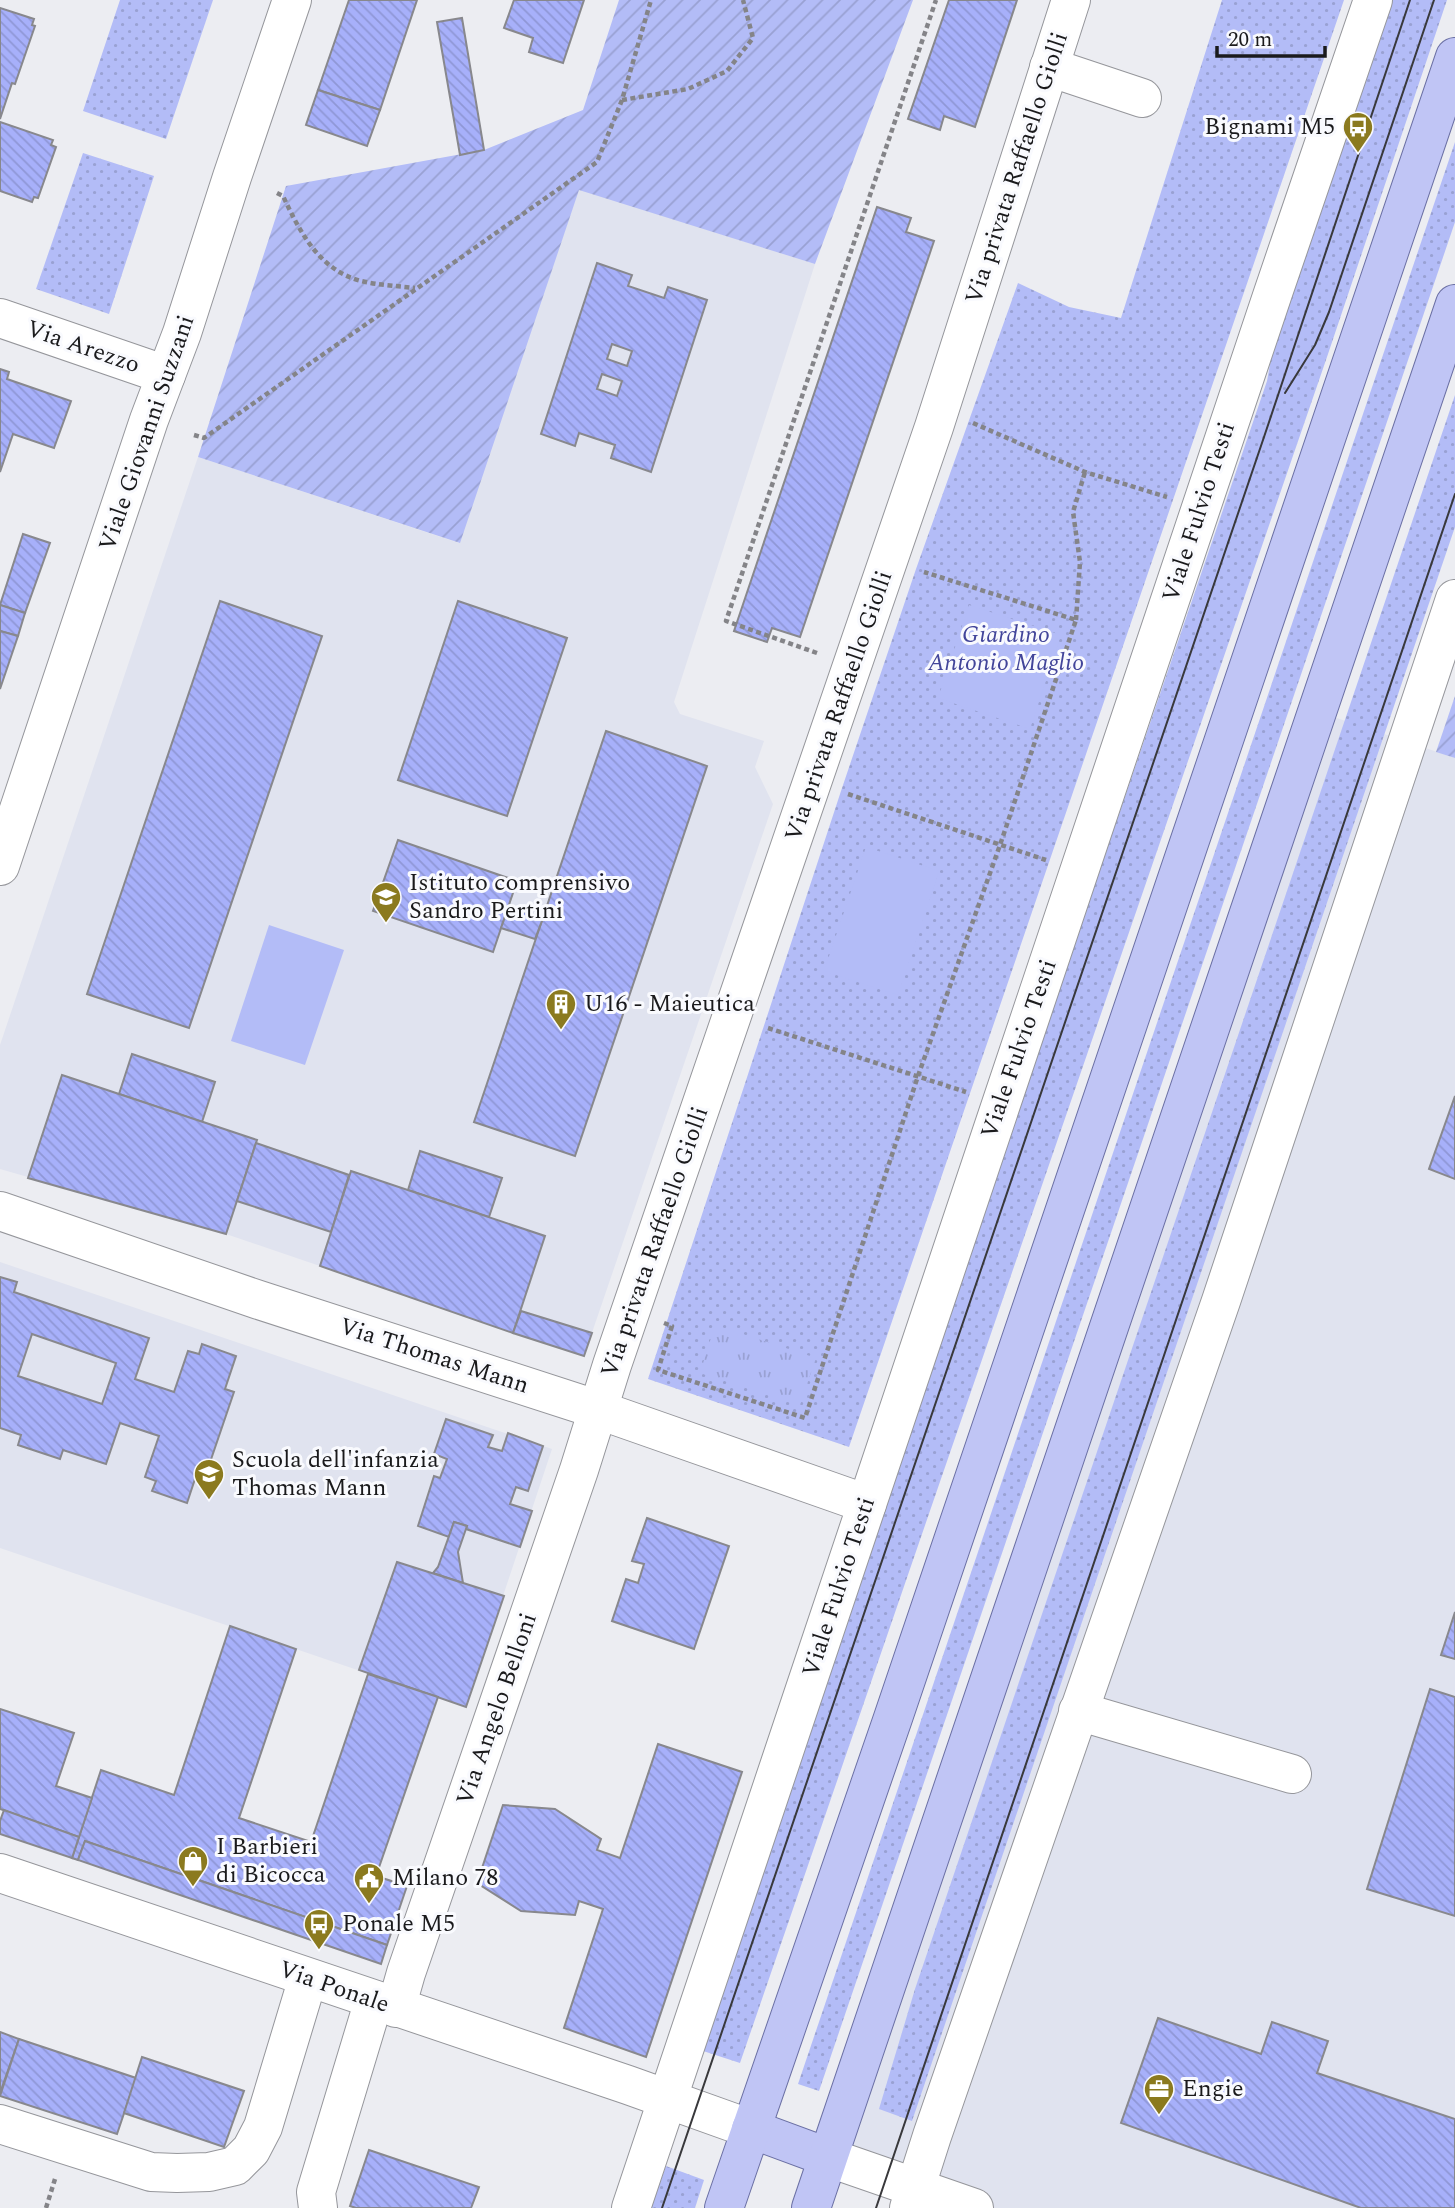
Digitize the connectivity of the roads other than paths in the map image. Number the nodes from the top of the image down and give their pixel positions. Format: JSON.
{"nodes":[{"id":1,"x":292,"y":0,"type":"edge"},
{"id":2,"x":1072,"y":0,"type":"edge"},
{"id":3,"x":1373,"y":0,"type":"edge"},
{"id":4,"x":1455,"y":57,"type":"edge"},
{"id":5,"x":1049,"y":67,"type":"junction"},
{"id":6,"x":1142,"y":98,"type":"dead end"},
{"id":7,"x":1455,"y":304,"type":"edge"},
{"id":8,"x":0,"y":318,"type":"edge"},
{"id":9,"x":166,"y":375,"type":"junction"},
{"id":10,"x":1455,"y":599,"type":"edge"},
{"id":11,"x":0,"y":866,"type":"edge"},
{"id":12,"x":0,"y":1212,"type":"edge"},
{"id":13,"x":599,"y":1410,"type":"junction"},
{"id":14,"x":867,"y":1504,"type":"junction"},
{"id":15,"x":1078,"y":1711,"type":"junction"},
{"id":16,"x":1292,"y":1774,"type":"dead end"},
{"id":17,"x":0,"y":1873,"type":"edge"},
{"id":18,"x":308,"y":1978,"type":"junction"},
{"id":19,"x":385,"y":2004,"type":"junction"},
{"id":20,"x":668,"y":2099,"type":"junction"},
{"id":21,"x":0,"y":2124,"type":"edge"},
{"id":22,"x":751,"y":2129,"type":"junction"},
{"id":23,"x":827,"y":2157,"type":"junction"},
{"id":24,"x":912,"y":2198,"type":"edge"},
{"id":25,"x":318,"y":2208,"type":"edge"},
{"id":26,"x":631,"y":2208,"type":"edge"},
{"id":27,"x":724,"y":2208,"type":"edge"},
{"id":28,"x":811,"y":2208,"type":"edge"},
{"id":29,"x":974,"y":2208,"type":"edge"}],
"edges":[{"from":1,"to":9,"type":"street","name":"Viale Giovanni Suzzani"},
{"from":2,"to":5,"type":"street","name":"Via privata Raffaello Giolli"},
{"from":3,"to":14,"type":"street","name":"Viale Fulvio Testi"},
{"from":4,"to":22,"type":"main road"},
{"from":5,"to":6,"type":"street"},
{"from":5,"to":13,"type":"street","name":"Via privata Raffaello Giolli"},
{"from":7,"to":23,"type":"main road"},
{"from":8,"to":9,"type":"street","name":"Via Arezzo"},
{"from":9,"to":11,"type":"street","name":"Viale Giovanni Suzzani"},
{"from":10,"to":15,"type":"street"},
{"from":12,"to":13,"type":"street","name":"Via Thomas Mann"},
{"from":13,"to":14,"type":"street","name":"Via Thomas Mann"},
{"from":13,"to":19,"type":"street","name":"Via Angelo Belloni"},
{"from":14,"to":20,"type":"street","name":"Viale Fulvio Testi"},
{"from":15,"to":16,"type":"street"},
{"from":15,"to":24,"type":"street"},
{"from":17,"to":18,"type":"street","name":"Via Ponale"},
{"from":18,"to":19,"type":"street","name":"Via Ponale"},
{"from":18,"to":21,"type":"street"},
{"from":19,"to":20,"type":"street","name":"Via Ponale"},
{"from":19,"to":25,"type":"street","name":"Via Angelo Belloni"},
{"from":20,"to":22,"type":"street"},
{"from":20,"to":26,"type":"street","name":"Viale Fulvio Testi"},
{"from":22,"to":23,"type":"main road"},
{"from":22,"to":27,"type":"main road"},
{"from":23,"to":24,"type":"street"},
{"from":23,"to":28,"type":"main road"},
{"from":24,"to":29,"type":"street"}]}
